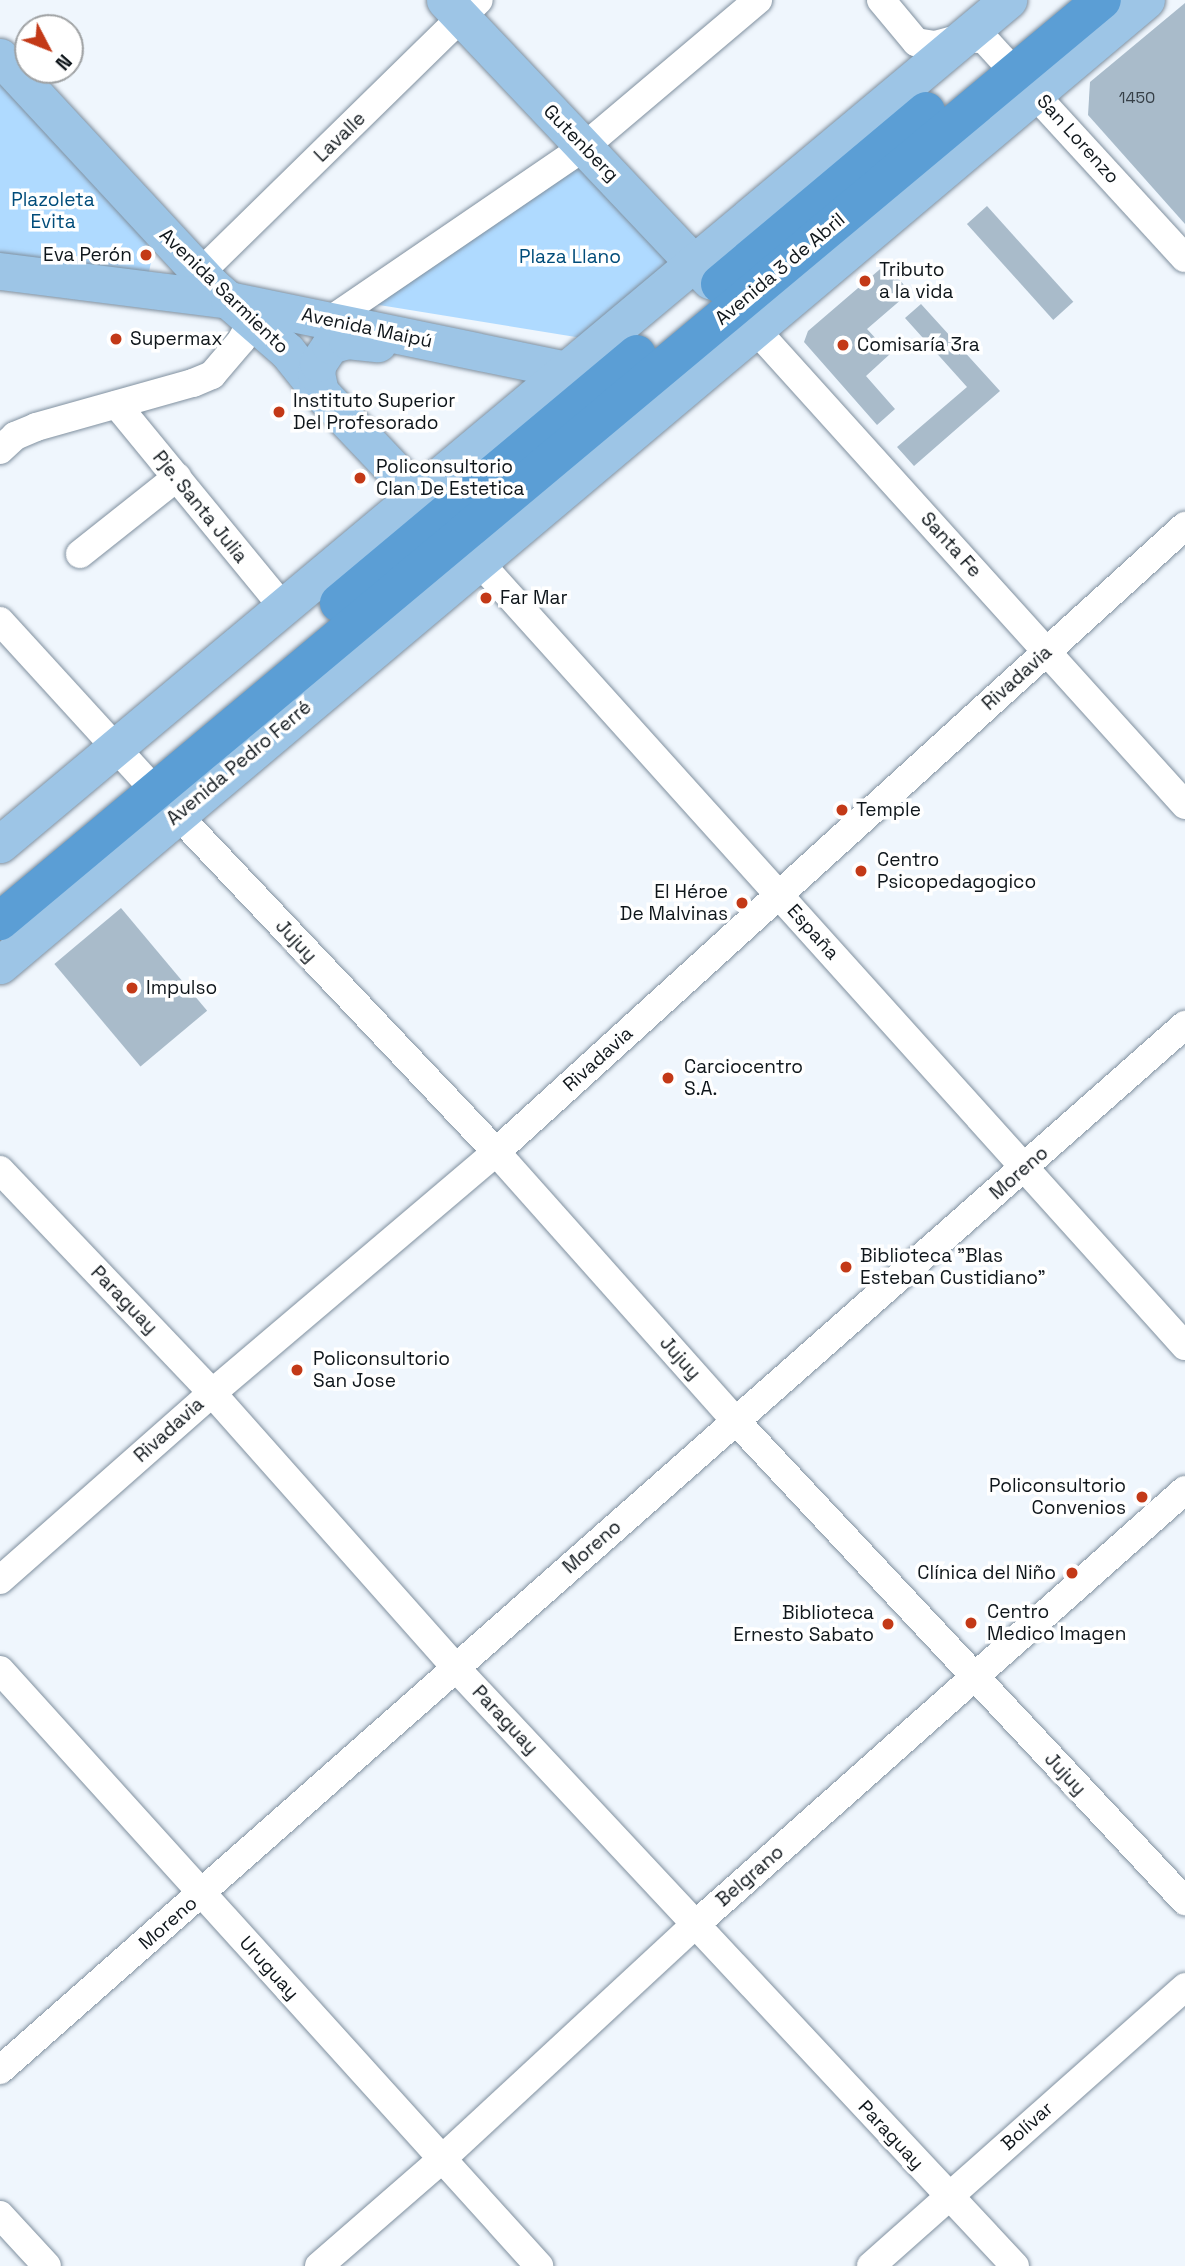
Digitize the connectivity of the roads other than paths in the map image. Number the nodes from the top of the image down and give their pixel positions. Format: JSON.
{"nodes":[{"id":1,"x":758,"y":0,"type":"edge"},
{"id":2,"x":881,"y":0,"type":"edge"},
{"id":3,"x":1009,"y":0,"type":"edge"},
{"id":4,"x":1059,"y":0,"type":"edge"},
{"id":5,"x":1102,"y":0,"type":"edge"},
{"id":6,"x":1146,"y":0,"type":"edge"},
{"id":7,"x":462,"y":6,"type":"edge"},
{"id":8,"x":962,"y":38,"type":"junction"},
{"id":9,"x":0,"y":57,"type":"edge"},
{"id":10,"x":1017,"y":71,"type":"junction"},
{"id":11,"x":584,"y":146,"type":"junction"},
{"id":12,"x":1185,"y":258,"type":"edge"},
{"id":13,"x":0,"y":271,"type":"edge"},
{"id":14,"x":200,"y":273,"type":"junction"},
{"id":15,"x":0,"y":292,"type":"edge"},
{"id":16,"x":725,"y":296,"type":"junction"},
{"id":17,"x":247,"y":309,"type":"junction"},
{"id":18,"x":329,"y":321,"type":"junction"},
{"id":19,"x":483,"y":353,"type":"junction"},
{"id":20,"x":566,"y":370,"type":"junction"},
{"id":21,"x":320,"y":392,"type":"junction"},
{"id":22,"x":117,"y":405,"type":"junction"},
{"id":23,"x":0,"y":450,"type":"edge"},
{"id":24,"x":177,"y":477,"type":"junction"},
{"id":25,"x":1185,"y":526,"type":"edge"},
{"id":26,"x":449,"y":529,"type":"junction"},
{"id":27,"x":79,"y":554,"type":"dead end"},
{"id":28,"x":284,"y":608,"type":"junction"},
{"id":29,"x":0,"y":621,"type":"edge"},
{"id":30,"x":1047,"y":651,"type":"junction"},
{"id":31,"x":146,"y":781,"type":"junction"},
{"id":32,"x":1185,"y":805,"type":"edge"},
{"id":33,"x":0,"y":844,"type":"edge"},
{"id":34,"x":0,"y":888,"type":"edge"},
{"id":35,"x":779,"y":894,"type":"junction"},
{"id":36,"x":0,"y":921,"type":"edge"},
{"id":37,"x":0,"y":965,"type":"edge"},
{"id":38,"x":1185,"y":1025,"type":"edge"},
{"id":39,"x":496,"y":1152,"type":"junction"},
{"id":40,"x":1025,"y":1168,"type":"junction"},
{"id":41,"x":0,"y":1170,"type":"edge"},
{"id":42,"x":1185,"y":1346,"type":"edge"},
{"id":43,"x":212,"y":1393,"type":"junction"},
{"id":44,"x":736,"y":1420,"type":"junction"},
{"id":45,"x":1185,"y":1490,"type":"edge"},
{"id":46,"x":0,"y":1580,"type":"edge"},
{"id":47,"x":455,"y":1667,"type":"junction"},
{"id":48,"x":0,"y":1670,"type":"edge"},
{"id":49,"x":975,"y":1679,"type":"junction"},
{"id":50,"x":202,"y":1894,"type":"junction"},
{"id":51,"x":1185,"y":1901,"type":"edge"},
{"id":52,"x":695,"y":1925,"type":"junction"},
{"id":53,"x":1185,"y":1987,"type":"edge"},
{"id":54,"x":0,"y":2070,"type":"edge"},
{"id":55,"x":442,"y":2159,"type":"junction"},
{"id":56,"x":949,"y":2197,"type":"junction"},
{"id":57,"x":0,"y":2215,"type":"edge"},
{"id":58,"x":47,"y":2266,"type":"edge"},
{"id":59,"x":319,"y":2266,"type":"edge"},
{"id":60,"x":538,"y":2266,"type":"edge"},
{"id":61,"x":872,"y":2266,"type":"edge"},
{"id":62,"x":1015,"y":2266,"type":"edge"}],
"edges":[{"from":1,"to":11,"type":"street"},
{"from":2,"to":8,"type":"street"},
{"from":3,"to":8,"type":"main road","name":"Avenida 3 de Abril"},
{"from":4,"to":10,"type":"highway","name":"Avenida 3 de Abril"},
{"from":5,"to":10,"type":"highway","name":"Avenida 3 de Abril"},
{"from":6,"to":10,"type":"main road","name":"Avenida 3 de Abril"},
{"from":7,"to":11,"type":"main road","name":"Gutenberg"},
{"from":7,"to":14,"type":"street","name":"Lavalle"},
{"from":8,"to":10,"type":"street","name":"San Lorenzo"},
{"from":8,"to":16,"type":"main road","name":"Avenida 3 de Abril"},
{"from":9,"to":14,"type":"main road","name":"Avenida Sarmiento"},
{"from":10,"to":12,"type":"street","name":"San Lorenzo"},
{"from":10,"to":16,"type":"highway","name":"Avenida 3 de Abril"},
{"from":10,"to":16,"type":"main road","name":"Avenida 3 de Abril"},
{"from":11,"to":16,"type":"main road","name":"Gutenberg"},
{"from":11,"to":18,"type":"street"},
{"from":13,"to":17,"type":"main road","name":"Avenida Maipú"},
{"from":14,"to":17,"type":"main road","name":"Avenida Sarmiento"},
{"from":15,"to":17,"type":"main road","name":"Avenida Maipú"},
{"from":16,"to":20,"type":"main road","name":"Avenida 3 de Abril"},
{"from":16,"to":26,"type":"highway","name":"Avenida 3 de Abril"},
{"from":16,"to":26,"type":"main road"},
{"from":16,"to":30,"type":"street","name":"Santa Fe"},
{"from":17,"to":18,"type":"main road","name":"Avenida Maipú"},
{"from":17,"to":21,"type":"main road","name":"Avenida Sarmiento"},
{"from":17,"to":22,"type":"street"},
{"from":18,"to":19,"type":"main road","name":"Avenida Maipú"},
{"from":19,"to":20,"type":"main road","name":"Avenida Maipú"},
{"from":19,"to":21,"type":"main road"},
{"from":20,"to":26,"type":"main road","name":"Avenida 3 de Abril"},
{"from":21,"to":26,"type":"main road","name":"Avenida Sarmiento"},
{"from":22,"to":23,"type":"street"},
{"from":22,"to":24,"type":"street","name":"Pje. Santa Julia"},
{"from":24,"to":27,"type":"street"},
{"from":24,"to":28,"type":"street","name":"Pje. Santa Julia"},
{"from":25,"to":30,"type":"street","name":"Rivadavia"},
{"from":26,"to":28,"type":"main road","name":"Avenida Pedro Ferré"},
{"from":26,"to":31,"type":"highway","name":"Avenida Pedro Ferré"},
{"from":26,"to":31,"type":"main road","name":"Avenida Pedro Ferré"},
{"from":26,"to":35,"type":"street","name":"España"},
{"from":28,"to":31,"type":"main road","name":"Avenida Pedro Ferré"},
{"from":29,"to":31,"type":"street","name":"Jujuy"},
{"from":30,"to":32,"type":"street","name":"Santa Fe"},
{"from":30,"to":35,"type":"street","name":"Rivadavia"},
{"from":31,"to":33,"type":"main road","name":"Avenida Pedro Ferré"},
{"from":31,"to":34,"type":"highway","name":"Avenida Pedro Ferré"},
{"from":31,"to":36,"type":"highway","name":"Avenida Pedro Ferré"},
{"from":31,"to":37,"type":"main road","name":"Avenida Pedro Ferré"},
{"from":31,"to":39,"type":"street","name":"Jujuy"},
{"from":35,"to":39,"type":"street","name":"Rivadavia"},
{"from":35,"to":40,"type":"street","name":"España"},
{"from":38,"to":40,"type":"street","name":"Moreno"},
{"from":39,"to":43,"type":"street","name":"Rivadavia"},
{"from":39,"to":44,"type":"street","name":"Jujuy"},
{"from":40,"to":42,"type":"street","name":"España"},
{"from":40,"to":44,"type":"street","name":"Moreno"},
{"from":41,"to":43,"type":"street","name":"Paraguay"},
{"from":43,"to":46,"type":"street","name":"Rivadavia"},
{"from":43,"to":47,"type":"street","name":"Paraguay"},
{"from":44,"to":47,"type":"street","name":"Moreno"},
{"from":44,"to":49,"type":"street","name":"Jujuy"},
{"from":45,"to":49,"type":"street","name":"Belgrano"},
{"from":47,"to":50,"type":"street","name":"Moreno"},
{"from":47,"to":52,"type":"street","name":"Paraguay"},
{"from":48,"to":50,"type":"street","name":"Uruguay"},
{"from":49,"to":51,"type":"street","name":"Jujuy"},
{"from":49,"to":52,"type":"street","name":"Belgrano"},
{"from":50,"to":54,"type":"street","name":"Moreno"},
{"from":50,"to":55,"type":"street","name":"Uruguay"},
{"from":52,"to":55,"type":"street","name":"Belgrano"},
{"from":52,"to":56,"type":"street","name":"Paraguay"},
{"from":53,"to":56,"type":"street","name":"Bolívar"},
{"from":55,"to":59,"type":"street","name":"Belgrano"},
{"from":55,"to":60,"type":"street","name":"Uruguay"},
{"from":56,"to":61,"type":"street","name":"Bolívar"},
{"from":56,"to":62,"type":"street","name":"Paraguay"},
{"from":57,"to":58,"type":"street"}]}
